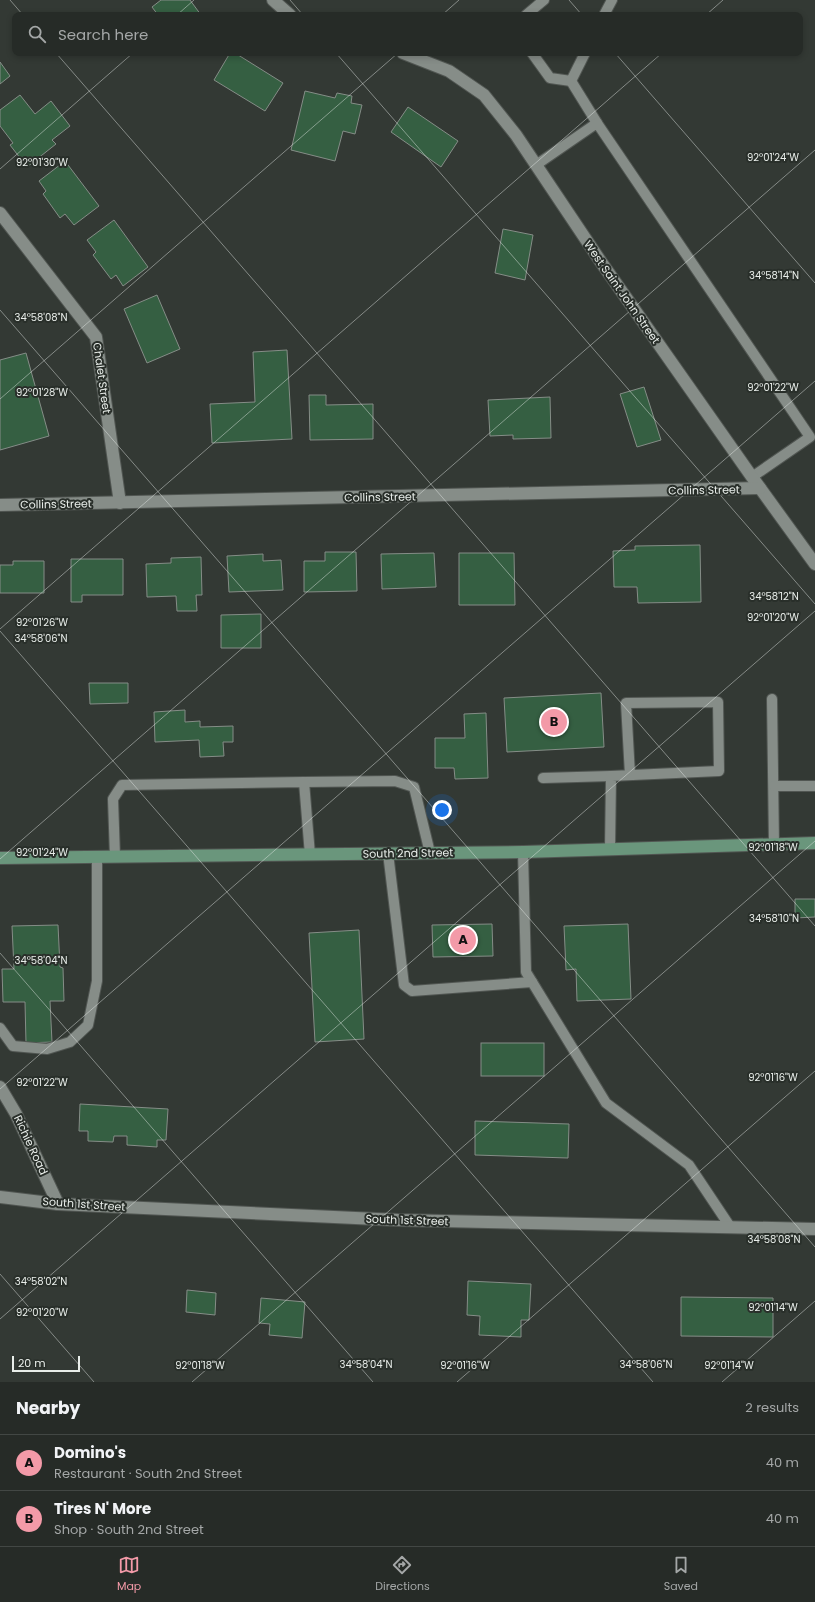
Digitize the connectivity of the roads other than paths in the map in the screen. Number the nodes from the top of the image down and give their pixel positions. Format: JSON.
{"nodes":[{"id":1,"x":273,"y":0,"type":"edge"},
{"id":2,"x":544,"y":0,"type":"edge"},
{"id":3,"x":612,"y":0,"type":"edge"},
{"id":4,"x":287,"y":12,"type":"edge"},
{"id":5,"x":530,"y":12,"type":"edge"},
{"id":6,"x":606,"y":12,"type":"edge"},
{"id":7,"x":411,"y":56,"type":"edge"},
{"id":8,"x":534,"y":56,"type":"edge"},
{"id":9,"x":584,"y":56,"type":"edge"},
{"id":10,"x":571,"y":81,"type":"junction"},
{"id":11,"x":597,"y":123,"type":"junction"},
{"id":12,"x":536,"y":165,"type":"junction"},
{"id":13,"x":0,"y":213,"type":"edge"},
{"id":14,"x":812,"y":441,"type":"edge"},
{"id":15,"x":752,"y":478,"type":"junction"},
{"id":16,"x":760,"y":488,"type":"junction"},
{"id":17,"x":120,"y":503,"type":"junction"},
{"id":18,"x":0,"y":505,"type":"edge"},
{"id":19,"x":815,"y":564,"type":"edge"},
{"id":20,"x":772,"y":699,"type":"dead end"},
{"id":21,"x":611,"y":776,"type":"junction"},
{"id":22,"x":630,"y":776,"type":"junction"},
{"id":23,"x":543,"y":778,"type":"dead end"},
{"id":24,"x":304,"y":782,"type":"junction"},
{"id":25,"x":774,"y":786,"type":"junction"},
{"id":26,"x":815,"y":786,"type":"edge"},
{"id":27,"x":815,"y":844,"type":"edge"},
{"id":28,"x":774,"y":845,"type":"junction"},
{"id":29,"x":610,"y":849,"type":"junction"},
{"id":30,"x":523,"y":852,"type":"junction"},
{"id":31,"x":388,"y":853,"type":"junction"},
{"id":32,"x":430,"y":853,"type":"junction"},
{"id":33,"x":310,"y":855,"type":"junction"},
{"id":34,"x":97,"y":857,"type":"junction"},
{"id":35,"x":115,"y":857,"type":"junction"},
{"id":36,"x":0,"y":858,"type":"edge"},
{"id":37,"x":532,"y":982,"type":"junction"},
{"id":38,"x":0,"y":1028,"type":"edge"},
{"id":39,"x":0,"y":1087,"type":"edge"},
{"id":40,"x":0,"y":1197,"type":"edge"},
{"id":41,"x":58,"y":1204,"type":"junction"},
{"id":42,"x":731,"y":1228,"type":"junction"},
{"id":43,"x":815,"y":1229,"type":"edge"}],
"edges":[{"from":1,"to":4,"type":"street"},
{"from":2,"to":5,"type":"lane"},
{"from":3,"to":6,"type":"lane"},
{"from":7,"to":12,"type":"street","name":"West Saint John Street"},
{"from":8,"to":10,"type":"lane"},
{"from":9,"to":10,"type":"lane"},
{"from":10,"to":11,"type":"lane"},
{"from":11,"to":12,"type":"lane"},
{"from":11,"to":14,"type":"lane"},
{"from":12,"to":15,"type":"street","name":"West Saint John Street"},
{"from":13,"to":17,"type":"street","name":"Chalet Street"},
{"from":14,"to":15,"type":"lane"},
{"from":15,"to":16,"type":"street","name":"West Saint John Street"},
{"from":16,"to":17,"type":"street","name":"Collins Street"},
{"from":16,"to":19,"type":"street","name":"West Saint John Street"},
{"from":17,"to":18,"type":"street","name":"Collins Street"},
{"from":20,"to":25,"type":"lane"},
{"from":21,"to":22,"type":"lane"},
{"from":21,"to":23,"type":"lane"},
{"from":21,"to":29,"type":"lane"},
{"from":22,"to":22,"type":"lane"},
{"from":24,"to":32,"type":"lane"},
{"from":24,"to":33,"type":"lane"},
{"from":24,"to":35,"type":"lane"},
{"from":25,"to":26,"type":"lane"},
{"from":25,"to":28,"type":"lane"},
{"from":27,"to":28,"type":"main road","name":"South 2nd Street"},
{"from":28,"to":29,"type":"main road","name":"South 2nd Street"},
{"from":29,"to":30,"type":"main road","name":"South 2nd Street"},
{"from":30,"to":32,"type":"main road","name":"South 2nd Street"},
{"from":30,"to":37,"type":"lane"},
{"from":31,"to":32,"type":"main road","name":"South 2nd Street"},
{"from":31,"to":33,"type":"main road","name":"South 2nd Street"},
{"from":31,"to":37,"type":"lane"},
{"from":33,"to":35,"type":"main road","name":"South 2nd Street"},
{"from":34,"to":35,"type":"main road","name":"South 2nd Street"},
{"from":34,"to":36,"type":"main road","name":"South 2nd Street"},
{"from":34,"to":38,"type":"lane"},
{"from":37,"to":42,"type":"lane"},
{"from":39,"to":41,"type":"street","name":"Richie Road"},
{"from":40,"to":41,"type":"street","name":"South 1st Street"},
{"from":41,"to":42,"type":"street","name":"South 1st Street"},
{"from":42,"to":43,"type":"street","name":"South 1st Street"}]}
